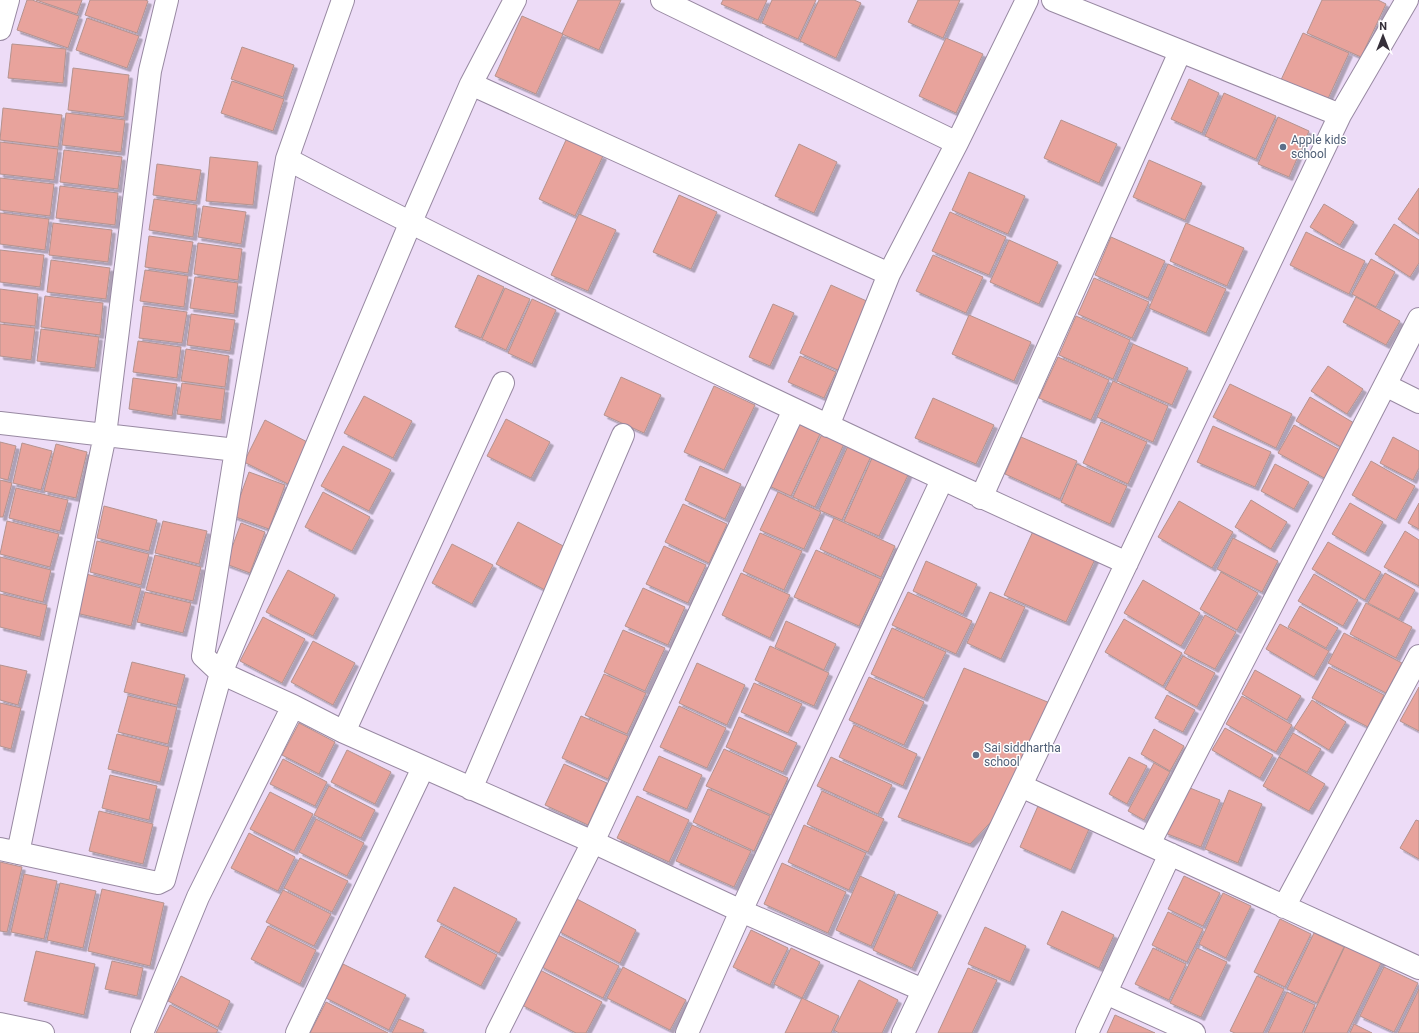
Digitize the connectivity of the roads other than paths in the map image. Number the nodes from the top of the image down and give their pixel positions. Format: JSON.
{"nodes":[{"id":1,"x":8,"y":0,"type":"edge"},
{"id":2,"x":167,"y":0,"type":"edge"},
{"id":3,"x":343,"y":0,"type":"edge"},
{"id":4,"x":515,"y":0,"type":"edge"},
{"id":5,"x":662,"y":0,"type":"edge"},
{"id":6,"x":1027,"y":0,"type":"edge"},
{"id":7,"x":1053,"y":0,"type":"edge"},
{"id":8,"x":1407,"y":0,"type":"edge"},
{"id":9,"x":0,"y":29,"type":"edge"},
{"id":10,"x":1180,"y":52,"type":"junction"},
{"id":11,"x":471,"y":84,"type":"junction"},
{"id":12,"x":1340,"y":116,"type":"junction"},
{"id":13,"x":957,"y":143,"type":"junction"},
{"id":14,"x":287,"y":159,"type":"junction"},
{"id":15,"x":410,"y":224,"type":"junction"},
{"id":16,"x":889,"y":274,"type":"junction"},
{"id":17,"x":1419,"y":319,"type":"edge"},
{"id":18,"x":502,"y":383,"type":"dead end"},
{"id":19,"x":1385,"y":385,"type":"junction"},
{"id":20,"x":1419,"y":402,"type":"edge"},
{"id":21,"x":794,"y":410,"type":"junction"},
{"id":22,"x":0,"y":423,"type":"edge"},
{"id":23,"x":828,"y":426,"type":"junction"},
{"id":24,"x":623,"y":434,"type":"dead end"},
{"id":25,"x":105,"y":435,"type":"junction"},
{"id":26,"x":236,"y":450,"type":"junction"},
{"id":27,"x":942,"y":480,"type":"junction"},
{"id":28,"x":980,"y":498,"type":"junction"},
{"id":29,"x":1127,"y":563,"type":"junction"},
{"id":30,"x":1419,"y":656,"type":"edge"},
{"id":31,"x":221,"y":673,"type":"junction"},
{"id":32,"x":293,"y":706,"type":"junction"},
{"id":33,"x":344,"y":732,"type":"junction"},
{"id":34,"x":422,"y":768,"type":"junction"},
{"id":35,"x":1020,"y":786,"type":"junction"},
{"id":36,"x":471,"y":789,"type":"junction"},
{"id":37,"x":593,"y":842,"type":"junction"},
{"id":38,"x":1149,"y":844,"type":"junction"},
{"id":39,"x":9,"y":851,"type":"edge"},
{"id":40,"x":1170,"y":854,"type":"junction"},
{"id":41,"x":1284,"y":907,"type":"junction"},
{"id":42,"x":741,"y":911,"type":"junction"},
{"id":43,"x":1419,"y":968,"type":"edge"},
{"id":44,"x":923,"y":990,"type":"junction"},
{"id":45,"x":1106,"y":993,"type":"junction"},
{"id":46,"x":0,"y":1024,"type":"edge"},
{"id":47,"x":43,"y":1033,"type":"edge"},
{"id":48,"x":142,"y":1033,"type":"edge"},
{"id":49,"x":297,"y":1033,"type":"edge"},
{"id":50,"x":497,"y":1033,"type":"edge"},
{"id":51,"x":687,"y":1033,"type":"edge"},
{"id":52,"x":903,"y":1033,"type":"edge"},
{"id":53,"x":1087,"y":1033,"type":"edge"},
{"id":54,"x":1194,"y":1033,"type":"edge"}],
"edges":[{"from":1,"to":9,"type":"street"},
{"from":2,"to":25,"type":"street"},
{"from":3,"to":14,"type":"street"},
{"from":4,"to":11,"type":"street"},
{"from":5,"to":13,"type":"street"},
{"from":6,"to":13,"type":"street"},
{"from":7,"to":10,"type":"street"},
{"from":8,"to":12,"type":"street"},
{"from":10,"to":12,"type":"street"},
{"from":10,"to":28,"type":"street"},
{"from":11,"to":15,"type":"street"},
{"from":11,"to":16,"type":"street"},
{"from":12,"to":29,"type":"street"},
{"from":13,"to":16,"type":"street"},
{"from":14,"to":15,"type":"street"},
{"from":14,"to":26,"type":"street"},
{"from":15,"to":21,"type":"street"},
{"from":15,"to":31,"type":"street"},
{"from":16,"to":23,"type":"street"},
{"from":17,"to":19,"type":"street"},
{"from":18,"to":33,"type":"street"},
{"from":19,"to":20,"type":"street"},
{"from":19,"to":38,"type":"street"},
{"from":21,"to":23,"type":"street"},
{"from":21,"to":37,"type":"street"},
{"from":22,"to":25,"type":"street"},
{"from":23,"to":27,"type":"street"},
{"from":24,"to":36,"type":"street"},
{"from":25,"to":26,"type":"street"},
{"from":25,"to":39,"type":"street"},
{"from":26,"to":31,"type":"street"},
{"from":27,"to":28,"type":"street"},
{"from":27,"to":42,"type":"street"},
{"from":28,"to":29,"type":"street"},
{"from":29,"to":35,"type":"street"},
{"from":30,"to":41,"type":"street"},
{"from":31,"to":32,"type":"street"},
{"from":31,"to":39,"type":"street"},
{"from":32,"to":33,"type":"street"},
{"from":32,"to":48,"type":"street"},
{"from":33,"to":34,"type":"street"},
{"from":34,"to":36,"type":"street"},
{"from":34,"to":49,"type":"street"},
{"from":35,"to":38,"type":"street"},
{"from":35,"to":44,"type":"street"},
{"from":36,"to":37,"type":"street"},
{"from":37,"to":42,"type":"street"},
{"from":37,"to":50,"type":"street"},
{"from":38,"to":40,"type":"street"},
{"from":40,"to":41,"type":"street"},
{"from":40,"to":45,"type":"street"},
{"from":41,"to":43,"type":"street"},
{"from":42,"to":44,"type":"street"},
{"from":42,"to":51,"type":"street"},
{"from":44,"to":52,"type":"street"},
{"from":45,"to":53,"type":"street"},
{"from":45,"to":54,"type":"street"},
{"from":46,"to":47,"type":"street"}]}
